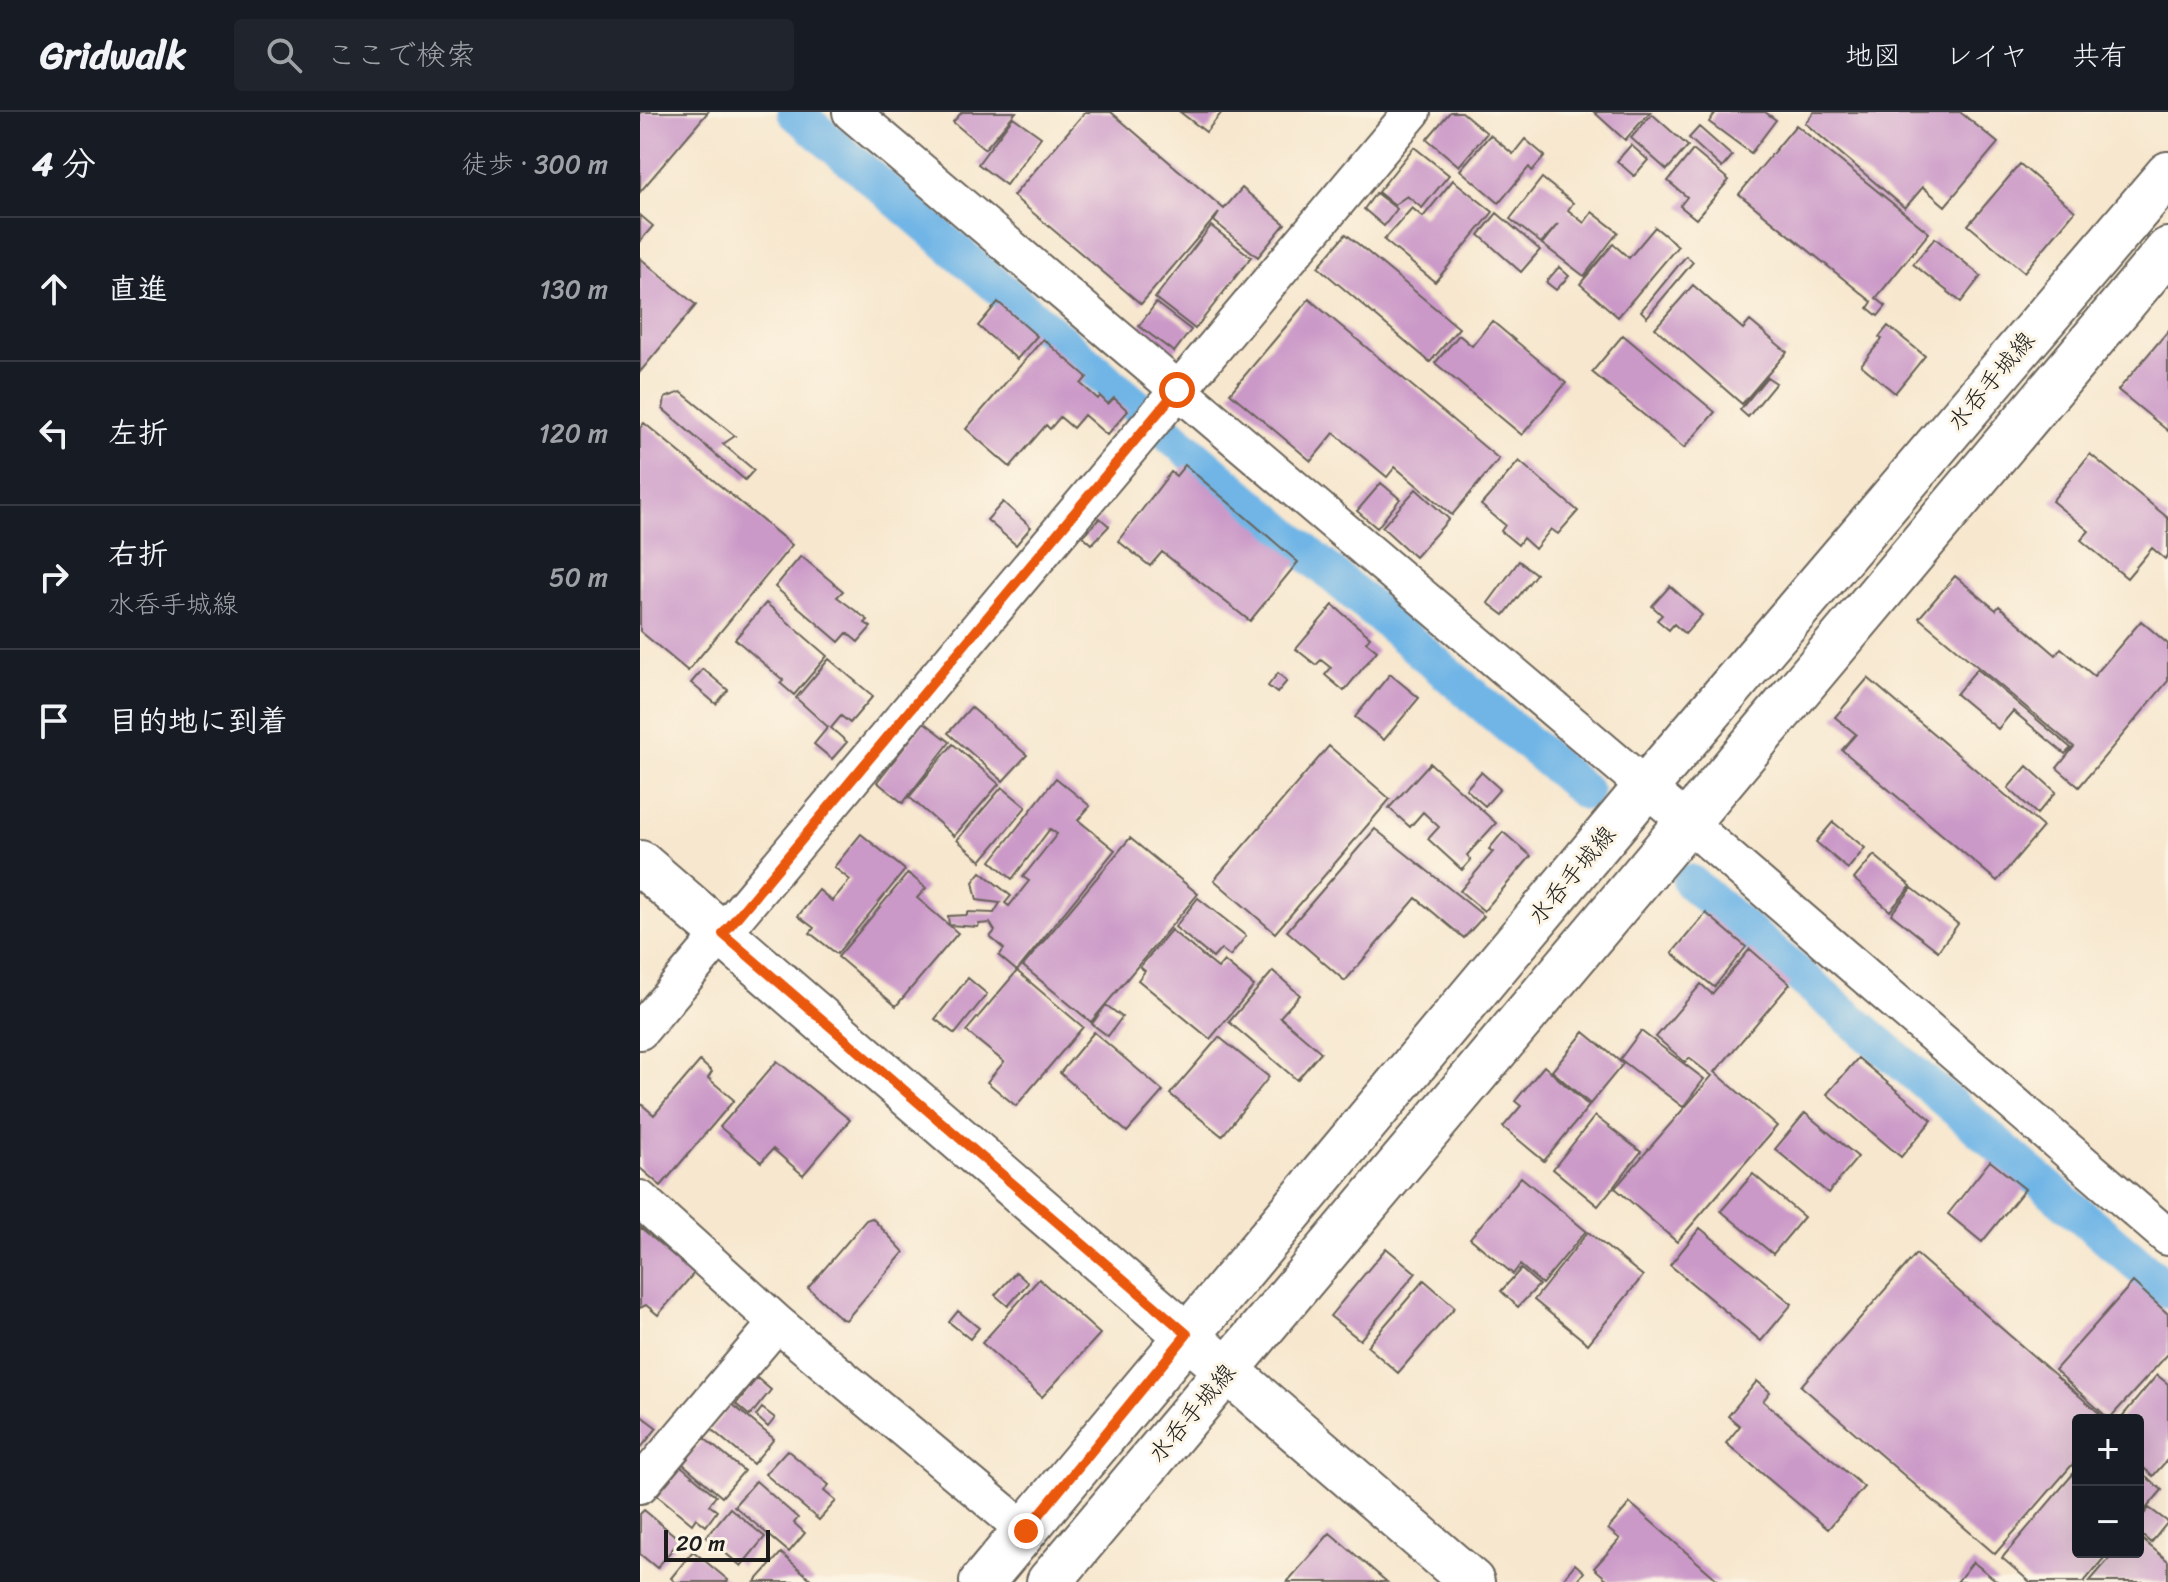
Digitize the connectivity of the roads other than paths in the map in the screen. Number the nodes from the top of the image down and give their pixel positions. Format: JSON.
{"nodes":[{"id":1,"x":851,"y":112,"type":"edge"},
{"id":2,"x":1412,"y":112,"type":"edge"},
{"id":3,"x":2168,"y":174,"type":"edge"},
{"id":4,"x":2168,"y":250,"type":"edge"},
{"id":5,"x":1177,"y":390,"type":"junction"},
{"id":6,"x":1646,"y":787,"type":"junction"},
{"id":7,"x":1687,"y":822,"type":"junction"},
{"id":8,"x":640,"y":863,"type":"edge"},
{"id":9,"x":723,"y":934,"type":"junction"},
{"id":10,"x":640,"y":1031,"type":"edge"},
{"id":11,"x":640,"y":1199,"type":"edge"},
{"id":12,"x":2168,"y":1237,"type":"edge"},
{"id":13,"x":777,"y":1323,"type":"junction"},
{"id":14,"x":1187,"y":1334,"type":"junction"},
{"id":15,"x":1227,"y":1372,"type":"junction"},
{"id":16,"x":640,"y":1485,"type":"edge"},
{"id":17,"x":1026,"y":1531,"type":"junction"},
{"id":18,"x":982,"y":1582,"type":"edge"},
{"id":19,"x":1049,"y":1582,"type":"edge"},
{"id":20,"x":1472,"y":1582,"type":"edge"}],
"edges":[{"from":1,"to":5,"type":"street"},
{"from":2,"to":5,"type":"street"},
{"from":3,"to":6,"type":"main road","name":"水呑手城線"},
{"from":4,"to":7,"type":"main road","name":"水呑手城線"},
{"from":5,"to":6,"type":"street"},
{"from":5,"to":9,"type":"street"},
{"from":6,"to":7,"type":"street"},
{"from":6,"to":14,"type":"main road","name":"水呑手城線"},
{"from":7,"to":12,"type":"street"},
{"from":7,"to":15,"type":"main road","name":"水呑手城線"},
{"from":8,"to":9,"type":"main road"},
{"from":9,"to":10,"type":"street"},
{"from":9,"to":14,"type":"main road"},
{"from":11,"to":13,"type":"street"},
{"from":13,"to":16,"type":"street"},
{"from":13,"to":17,"type":"street"},
{"from":14,"to":15,"type":"main road"},
{"from":14,"to":17,"type":"main road","name":"水呑手城線"},
{"from":15,"to":19,"type":"main road","name":"水呑手城線"},
{"from":15,"to":20,"type":"main road"},
{"from":17,"to":18,"type":"main road","name":"水呑手城線"}]}
